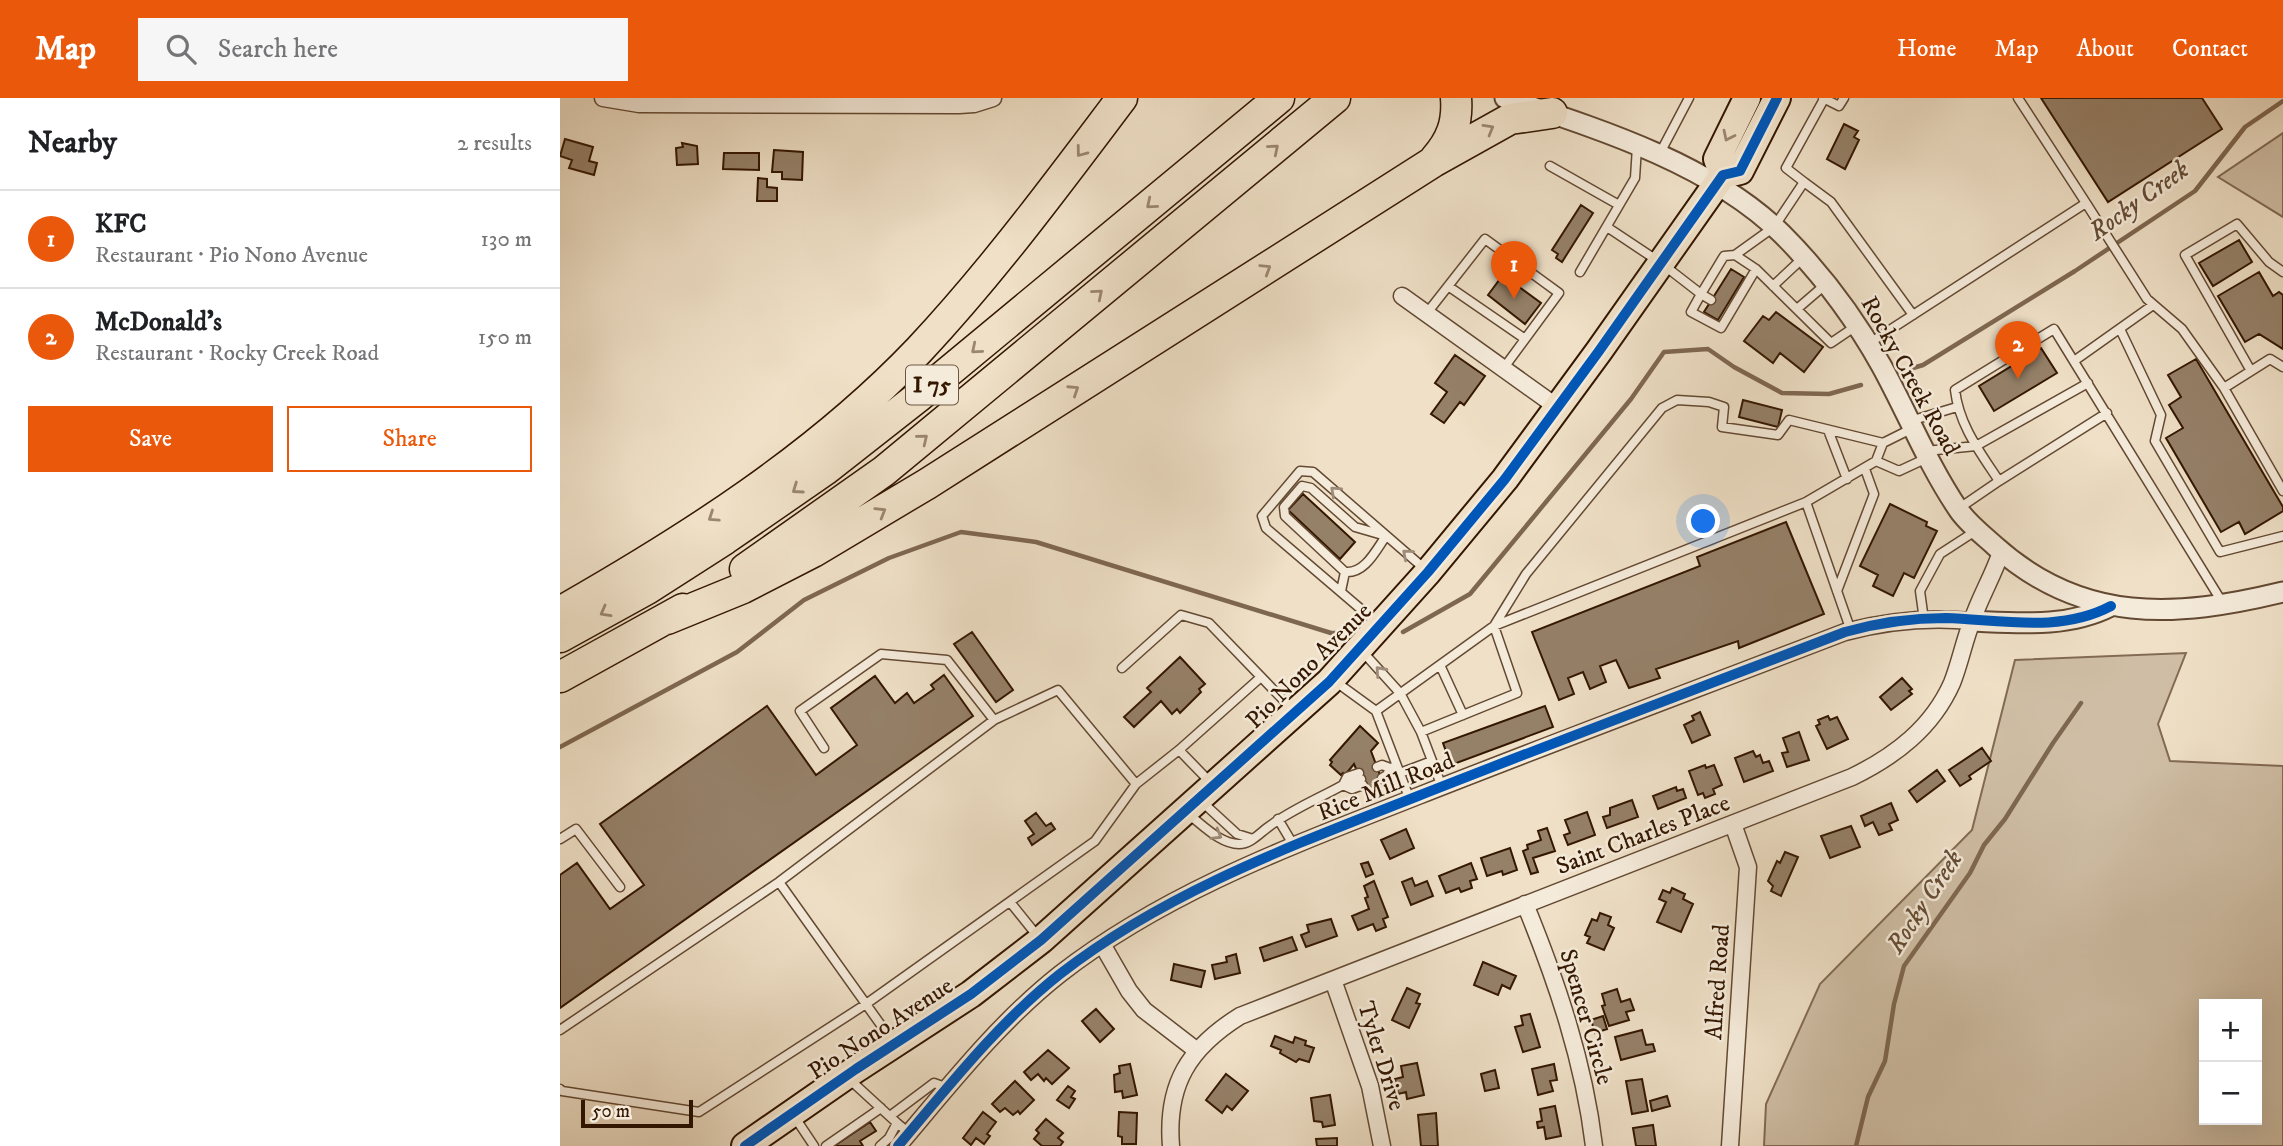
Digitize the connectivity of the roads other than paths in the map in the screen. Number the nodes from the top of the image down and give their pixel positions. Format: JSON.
{"nodes":[{"id":1,"x":603,"y":98,"type":"edge"},
{"id":2,"x":993,"y":98,"type":"edge"},
{"id":3,"x":1122,"y":98,"type":"edge"},
{"id":4,"x":1251,"y":98,"type":"edge"},
{"id":5,"x":1279,"y":98,"type":"edge"},
{"id":6,"x":1456,"y":98,"type":"edge"},
{"id":7,"x":1506,"y":98,"type":"edge"},
{"id":8,"x":1689,"y":98,"type":"edge"},
{"id":9,"x":1747,"y":98,"type":"edge"},
{"id":10,"x":1777,"y":98,"type":"edge"},
{"id":11,"x":1823,"y":98,"type":"edge"},
{"id":12,"x":1844,"y":98,"type":"edge"},
{"id":13,"x":2018,"y":98,"type":"edge"},
{"id":14,"x":1327,"y":105,"type":"edge"},
{"id":15,"x":1552,"y":113,"type":"junction"},
{"id":16,"x":1637,"y":146,"type":"junction"},
{"id":17,"x":1659,"y":155,"type":"junction"},
{"id":18,"x":1433,"y":162,"type":"junction"},
{"id":19,"x":1550,"y":166,"type":"dead end"},
{"id":20,"x":1720,"y":180,"type":"junction"},
{"id":21,"x":1178,"y":182,"type":"junction"},
{"id":22,"x":1804,"y":182,"type":"junction"},
{"id":23,"x":2086,"y":203,"type":"junction"},
{"id":24,"x":1619,"y":205,"type":"junction"},
{"id":25,"x":1774,"y":226,"type":"junction"},
{"id":26,"x":1607,"y":227,"type":"junction"},
{"id":27,"x":1735,"y":255,"type":"junction"},
{"id":28,"x":1804,"y":257,"type":"junction"},
{"id":29,"x":1661,"y":263,"type":"junction"},
{"id":30,"x":1756,"y":269,"type":"junction"},
{"id":31,"x":1580,"y":272,"type":"dead end"},
{"id":32,"x":2283,"y":272,"type":"edge"},
{"id":33,"x":1712,"y":276,"type":"junction"},
{"id":34,"x":1723,"y":282,"type":"dead end"},
{"id":35,"x":1826,"y":284,"type":"junction"},
{"id":36,"x":1448,"y":286,"type":"junction"},
{"id":37,"x":1773,"y":286,"type":"junction"},
{"id":38,"x":1701,"y":294,"type":"junction"},
{"id":39,"x":1402,"y":296,"type":"dead end"},
{"id":40,"x":1712,"y":300,"type":"dead end"},
{"id":41,"x":2153,"y":305,"type":"junction"},
{"id":42,"x":1797,"y":309,"type":"junction"},
{"id":43,"x":1427,"y":313,"type":"junction"},
{"id":44,"x":1913,"y":315,"type":"junction"},
{"id":45,"x":1857,"y":326,"type":"junction"},
{"id":46,"x":2120,"y":329,"type":"junction"},
{"id":47,"x":1525,"y":339,"type":"junction"},
{"id":48,"x":1868,"y":344,"type":"junction"},
{"id":49,"x":2074,"y":361,"type":"junction"},
{"id":50,"x":2283,"y":367,"type":"edge"},
{"id":51,"x":1503,"y":369,"type":"junction"},
{"id":52,"x":2251,"y":371,"type":"junction"},
{"id":53,"x":2088,"y":383,"type":"junction"},
{"id":54,"x":2224,"y":388,"type":"junction"},
{"id":55,"x":1557,"y":407,"type":"junction"},
{"id":56,"x":1957,"y":407,"type":"junction"},
{"id":57,"x":2107,"y":413,"type":"junction"},
{"id":58,"x":1911,"y":424,"type":"junction"},
{"id":59,"x":1828,"y":430,"type":"junction"},
{"id":60,"x":1883,"y":443,"type":"junction"},
{"id":61,"x":1976,"y":446,"type":"junction"},
{"id":62,"x":1926,"y":454,"type":"junction"},
{"id":63,"x":1876,"y":461,"type":"junction"},
{"id":64,"x":1865,"y":469,"type":"junction"},
{"id":65,"x":1847,"y":479,"type":"junction"},
{"id":66,"x":1999,"y":481,"type":"junction"},
{"id":67,"x":2283,"y":491,"type":"edge"},
{"id":68,"x":1806,"y":502,"type":"junction"},
{"id":69,"x":1958,"y":509,"type":"junction"},
{"id":70,"x":1977,"y":530,"type":"junction"},
{"id":71,"x":1386,"y":536,"type":"junction"},
{"id":72,"x":2283,"y":536,"type":"edge"},
{"id":73,"x":2001,"y":552,"type":"junction"},
{"id":74,"x":1345,"y":572,"type":"junction"},
{"id":75,"x":1428,"y":572,"type":"junction"},
{"id":76,"x":1341,"y":591,"type":"junction"},
{"id":77,"x":1837,"y":591,"type":"junction"},
{"id":78,"x":2283,"y":592,"type":"edge"},
{"id":79,"x":2223,"y":605,"type":"junction"},
{"id":80,"x":2111,"y":606,"type":"junction"},
{"id":81,"x":560,"y":612,"type":"edge"},
{"id":82,"x":667,"y":619,"type":"junction"},
{"id":83,"x":1924,"y":620,"type":"junction"},
{"id":84,"x":1972,"y":621,"type":"junction"},
{"id":85,"x":1380,"y":626,"type":"junction"},
{"id":86,"x":1494,"y":626,"type":"junction"},
{"id":87,"x":1851,"y":631,"type":"junction"},
{"id":88,"x":560,"y":637,"type":"edge"},
{"id":89,"x":1360,"y":649,"type":"junction"},
{"id":90,"x":1440,"y":665,"type":"junction"},
{"id":91,"x":1122,"y":668,"type":"dead end"},
{"id":92,"x":560,"y":677,"type":"edge"},
{"id":93,"x":1261,"y":677,"type":"junction"},
{"id":94,"x":1332,"y":679,"type":"junction"},
{"id":95,"x":1400,"y":693,"type":"junction"},
{"id":96,"x":1376,"y":711,"type":"junction"},
{"id":97,"x":1294,"y":712,"type":"junction"},
{"id":98,"x":1463,"y":715,"type":"junction"},
{"id":99,"x":994,"y":720,"type":"junction"},
{"id":100,"x":1421,"y":732,"type":"junction"},
{"id":101,"x":824,"y":748,"type":"dead end"},
{"id":102,"x":1179,"y":750,"type":"junction"},
{"id":103,"x":1432,"y":761,"type":"junction"},
{"id":104,"x":1396,"y":769,"type":"junction"},
{"id":105,"x":1379,"y":772,"type":"dead end"},
{"id":106,"x":1361,"y":779,"type":"dead end"},
{"id":107,"x":1136,"y":784,"type":"junction"},
{"id":108,"x":1442,"y":787,"type":"junction"},
{"id":109,"x":1200,"y":799,"type":"junction"},
{"id":110,"x":1410,"y":800,"type":"junction"},
{"id":111,"x":1278,"y":819,"type":"junction"},
{"id":112,"x":1733,"y":824,"type":"junction"},
{"id":113,"x":560,"y":839,"type":"edge"},
{"id":114,"x":1253,"y":839,"type":"junction"},
{"id":115,"x":1294,"y":846,"type":"junction"},
{"id":116,"x":779,"y":882,"type":"junction"},
{"id":117,"x":620,"y":887,"type":"dead end"},
{"id":118,"x":1010,"y":902,"type":"junction"},
{"id":119,"x":1525,"y":904,"type":"junction"},
{"id":120,"x":1041,"y":940,"type":"junction"},
{"id":121,"x":1102,"y":944,"type":"junction"},
{"id":122,"x":1333,"y":980,"type":"junction"},
{"id":123,"x":866,"y":1004,"type":"junction"},
{"id":124,"x":560,"y":1030,"type":"edge"},
{"id":125,"x":894,"y":1044,"type":"junction"},
{"id":126,"x":1196,"y":1050,"type":"junction"},
{"id":127,"x":846,"y":1076,"type":"junction"},
{"id":128,"x":948,"y":1087,"type":"junction"},
{"id":129,"x":560,"y":1089,"type":"edge"},
{"id":130,"x":881,"y":1108,"type":"junction"},
{"id":131,"x":792,"y":1113,"type":"junction"},
{"id":132,"x":890,"y":1116,"type":"junction"},
{"id":133,"x":903,"y":1128,"type":"junction"},
{"id":134,"x":760,"y":1139,"type":"edge"},
{"id":135,"x":814,"y":1146,"type":"edge"},
{"id":136,"x":826,"y":1146,"type":"edge"},
{"id":137,"x":880,"y":1146,"type":"edge"},
{"id":138,"x":898,"y":1146,"type":"edge"},
{"id":139,"x":1171,"y":1146,"type":"edge"},
{"id":140,"x":1382,"y":1146,"type":"edge"},
{"id":141,"x":1594,"y":1146,"type":"edge"},
{"id":142,"x":1730,"y":1146,"type":"edge"}],
"edges":[{"from":1,"to":2,"type":"street"},
{"from":3,"to":81,"type":"highway","one_way":true},
{"from":4,"to":21,"type":"highway"},
{"from":5,"to":21,"type":"highway","number":"I 75"},
{"from":6,"to":18,"type":"highway"},
{"from":7,"to":15,"type":"street","name":"Rocky Creek Road"},
{"from":8,"to":17,"type":"lane"},
{"from":9,"to":20,"type":"main road","one_way":true},
{"from":10,"to":20,"type":"main road","name":"Pio Nono Avenue"},
{"from":11,"to":12,"type":"lane"},
{"from":11,"to":22,"type":"lane"},
{"from":13,"to":23,"type":"lane"},
{"from":82,"to":14,"type":"highway","number":"I 75","one_way":true},
{"from":15,"to":16,"type":"street","name":"Rocky Creek Road"},
{"from":18,"to":15,"type":"highway","one_way":true},
{"from":16,"to":17,"type":"street","name":"Rocky Creek Road"},
{"from":16,"to":24,"type":"lane"},
{"from":17,"to":20,"type":"street","name":"Rocky Creek Road"},
{"from":82,"to":18,"type":"highway","one_way":true},
{"from":19,"to":24,"type":"lane"},
{"from":20,"to":25,"type":"street","name":"Rocky Creek Road"},
{"from":20,"to":29,"type":"main road","name":"Pio Nono Avenue"},
{"from":21,"to":88,"type":"highway","number":"I 75","one_way":true},
{"from":22,"to":25,"type":"lane"},
{"from":22,"to":44,"type":"lane"},
{"from":23,"to":41,"type":"lane"},
{"from":23,"to":44,"type":"lane"},
{"from":24,"to":26,"type":"lane"},
{"from":25,"to":27,"type":"lane"},
{"from":25,"to":28,"type":"street","name":"Rocky Creek Road"},
{"from":26,"to":29,"type":"lane"},
{"from":26,"to":31,"type":"lane"},
{"from":27,"to":30,"type":"lane"},
{"from":27,"to":33,"type":"lane"},
{"from":28,"to":35,"type":"street","name":"Rocky Creek Road"},
{"from":28,"to":37,"type":"lane"},
{"from":29,"to":38,"type":"lane"},
{"from":29,"to":55,"type":"main road","name":"Pio Nono Avenue"},
{"from":30,"to":37,"type":"lane"},
{"from":30,"to":38,"type":"lane"},
{"from":32,"to":52,"type":"lane"},
{"from":33,"to":34,"type":"lane"},
{"from":33,"to":38,"type":"lane"},
{"from":35,"to":42,"type":"lane"},
{"from":35,"to":45,"type":"street","name":"Rocky Creek Road"},
{"from":36,"to":43,"type":"lane"},
{"from":36,"to":47,"type":"lane"},
{"from":36,"to":47,"type":"lane"},
{"from":37,"to":42,"type":"lane"},
{"from":38,"to":40,"type":"lane"},
{"from":39,"to":43,"type":"street"},
{"from":41,"to":46,"type":"lane"},
{"from":41,"to":54,"type":"lane"},
{"from":42,"to":45,"type":"lane"},
{"from":43,"to":51,"type":"street"},
{"from":44,"to":48,"type":"lane"},
{"from":45,"to":48,"type":"street","name":"Rocky Creek Road"},
{"from":46,"to":49,"type":"lane"},
{"from":46,"to":72,"type":"lane"},
{"from":47,"to":51,"type":"lane"},
{"from":48,"to":58,"type":"street","name":"Rocky Creek Road"},
{"from":49,"to":53,"type":"lane"},
{"from":49,"to":56,"type":"lane"},
{"from":50,"to":52,"type":"lane"},
{"from":51,"to":55,"type":"street"},
{"from":52,"to":54,"type":"lane"},
{"from":53,"to":57,"type":"lane"},
{"from":53,"to":61,"type":"lane"},
{"from":54,"to":67,"type":"lane"},
{"from":55,"to":75,"type":"main road","name":"Pio Nono Avenue"},
{"from":56,"to":58,"type":"lane"},
{"from":56,"to":61,"type":"lane"},
{"from":57,"to":66,"type":"lane"},
{"from":57,"to":79,"type":"lane"},
{"from":58,"to":60,"type":"lane"},
{"from":58,"to":62,"type":"street","name":"Rocky Creek Road"},
{"from":59,"to":60,"type":"lane"},
{"from":59,"to":65,"type":"lane"},
{"from":59,"to":86,"type":"lane"},
{"from":60,"to":63,"type":"lane"},
{"from":61,"to":62,"type":"lane"},
{"from":61,"to":66,"type":"lane"},
{"from":62,"to":63,"type":"lane"},
{"from":62,"to":69,"type":"street","name":"Rocky Creek Road"},
{"from":63,"to":64,"type":"lane"},
{"from":64,"to":65,"type":"lane"},
{"from":64,"to":77,"type":"lane"},
{"from":65,"to":68,"type":"lane"},
{"from":66,"to":69,"type":"lane"},
{"from":68,"to":77,"type":"lane"},
{"from":68,"to":86,"type":"lane"},
{"from":69,"to":70,"type":"street","name":"Rocky Creek Road"},
{"from":70,"to":73,"type":"street","name":"Rocky Creek Road"},
{"from":70,"to":83,"type":"lane"},
{"from":71,"to":74,"type":"lane"},
{"from":71,"to":74,"type":"lane"},
{"from":75,"to":71,"type":"lane","one_way":true},
{"from":71,"to":76,"type":"lane","one_way":true},
{"from":73,"to":80,"type":"street","name":"Rocky Creek Road"},
{"from":73,"to":84,"type":"street","name":"Saint Charles Place"},
{"from":74,"to":76,"type":"lane"},
{"from":75,"to":85,"type":"main road","name":"Pio Nono Avenue"},
{"from":76,"to":85,"type":"lane"},
{"from":77,"to":87,"type":"lane"},
{"from":78,"to":79,"type":"street","name":"Rocky Creek Road"},
{"from":79,"to":80,"type":"street","name":"Rocky Creek Road"},
{"from":80,"to":84,"type":"street"},
{"from":82,"to":92,"type":"highway","number":"I 75"},
{"from":83,"to":84,"type":"street","name":"Rice Mill Road"},
{"from":83,"to":87,"type":"street","name":"Rice Mill Road"},
{"from":84,"to":112,"type":"street","name":"Saint Charles Place"},
{"from":85,"to":89,"type":"main road","name":"Pio Nono Avenue"},
{"from":86,"to":90,"type":"lane"},
{"from":86,"to":98,"type":"lane"},
{"from":87,"to":108,"type":"street","name":"Rice Mill Road"},
{"from":89,"to":94,"type":"main road","name":"Pio Nono Avenue"},
{"from":95,"to":89,"type":"lane","one_way":true},
{"from":90,"to":95,"type":"lane"},
{"from":90,"to":98,"type":"lane"},
{"from":91,"to":93,"type":"lane"},
{"from":93,"to":97,"type":"lane"},
{"from":93,"to":102,"type":"lane"},
{"from":94,"to":96,"type":"lane"},
{"from":94,"to":97,"type":"main road","name":"Pio Nono Avenue"},
{"from":95,"to":96,"type":"lane"},
{"from":95,"to":100,"type":"lane"},
{"from":96,"to":104,"type":"lane"},
{"from":97,"to":109,"type":"main road","name":"Pio Nono Avenue"},
{"from":98,"to":100,"type":"lane"},
{"from":99,"to":101,"type":"lane"},
{"from":99,"to":107,"type":"lane"},
{"from":99,"to":116,"type":"lane"},
{"from":100,"to":103,"type":"lane"},
{"from":102,"to":107,"type":"lane"},
{"from":102,"to":109,"type":"lane"},
{"from":103,"to":104,"type":"lane"},
{"from":103,"to":108,"type":"lane"},
{"from":104,"to":105,"type":"lane"},
{"from":104,"to":110,"type":"lane"},
{"from":106,"to":111,"type":"lane"},
{"from":107,"to":118,"type":"lane"},
{"from":108,"to":110,"type":"street","name":"Rice Mill Road"},
{"from":109,"to":114,"type":"lane"},
{"from":109,"to":114,"type":"lane","one_way":true},
{"from":109,"to":120,"type":"main road","name":"Pio Nono Avenue"},
{"from":110,"to":115,"type":"street","name":"Rice Mill Road"},
{"from":111,"to":114,"type":"lane"},
{"from":111,"to":115,"type":"lane"},
{"from":112,"to":119,"type":"street","name":"Saint Charles Place"},
{"from":112,"to":142,"type":"street","name":"Alfred Road"},
{"from":113,"to":117,"type":"lane"},
{"from":115,"to":121,"type":"street","name":"Rice Mill Road"},
{"from":116,"to":123,"type":"lane"},
{"from":116,"to":124,"type":"lane"},
{"from":118,"to":120,"type":"lane"},
{"from":118,"to":123,"type":"lane"},
{"from":119,"to":122,"type":"street","name":"Saint Charles Place"},
{"from":119,"to":141,"type":"street","name":"Spencer Circle"},
{"from":120,"to":125,"type":"main road","name":"Pio Nono Avenue"},
{"from":121,"to":126,"type":"street"},
{"from":121,"to":128,"type":"street","name":"Rice Mill Road"},
{"from":122,"to":126,"type":"street","name":"Saint Charles Place"},
{"from":122,"to":140,"type":"street","name":"Tyler Drive"},
{"from":123,"to":125,"type":"lane"},
{"from":123,"to":129,"type":"lane"},
{"from":125,"to":127,"type":"main road","name":"Pio Nono Avenue"},
{"from":126,"to":139,"type":"street","name":"Saint Charles Place"},
{"from":127,"to":130,"type":"lane"},
{"from":127,"to":131,"type":"main road","name":"Pio Nono Avenue"},
{"from":128,"to":132,"type":"lane"},
{"from":128,"to":133,"type":"street","name":"Rice Mill Road"},
{"from":130,"to":132,"type":"lane"},
{"from":130,"to":136,"type":"lane"},
{"from":131,"to":134,"type":"main road","name":"Pio Nono Avenue"},
{"from":131,"to":135,"type":"lane"},
{"from":132,"to":133,"type":"lane"},
{"from":133,"to":137,"type":"lane"},
{"from":133,"to":138,"type":"street","name":"Rice Mill Road"}]}
